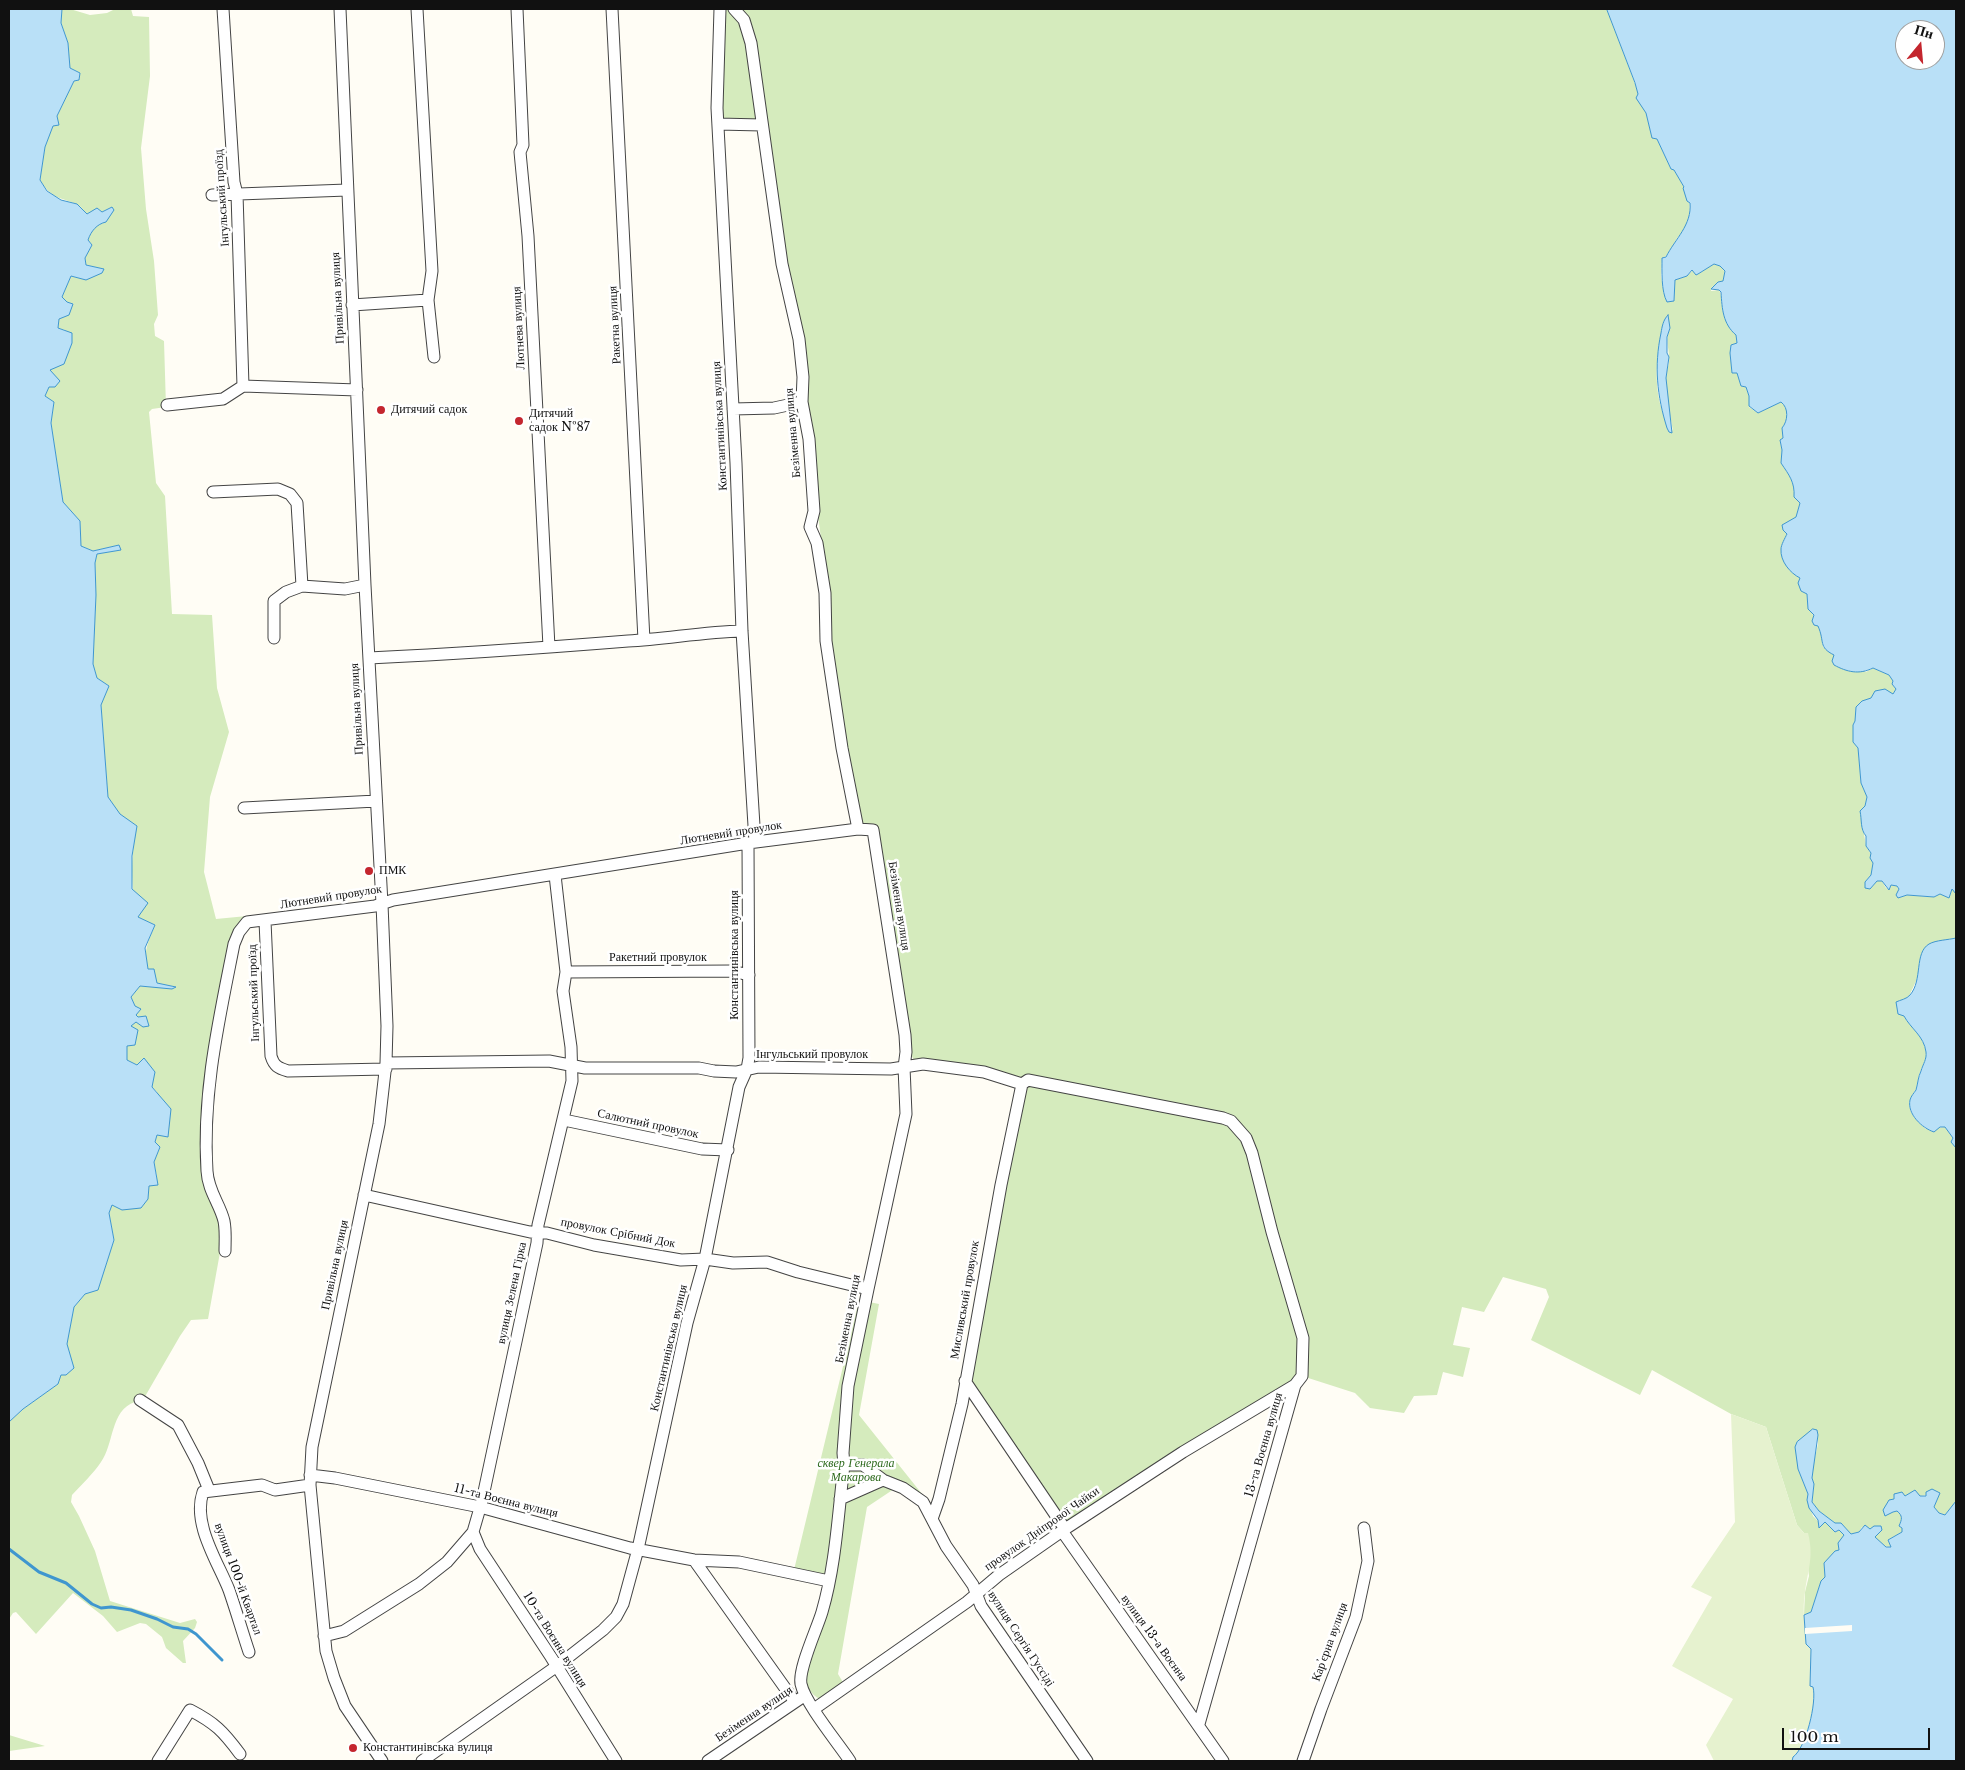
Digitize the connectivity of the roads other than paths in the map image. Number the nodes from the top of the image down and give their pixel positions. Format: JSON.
{"nodes":[{"id":1,"x":223,"y":9,"type":"edge"},
{"id":2,"x":340,"y":9,"type":"edge"},
{"id":3,"x":417,"y":9,"type":"edge"},
{"id":4,"x":517,"y":9,"type":"edge"},
{"id":5,"x":612,"y":9,"type":"edge"},
{"id":6,"x":720,"y":9,"type":"edge"},
{"id":7,"x":734,"y":9,"type":"edge"},
{"id":8,"x":718,"y":124,"type":"junction"},
{"id":9,"x":762,"y":125,"type":"junction"},
{"id":10,"x":347,"y":190,"type":"junction"},
{"id":11,"x":237,"y":194,"type":"junction"},
{"id":12,"x":212,"y":196,"type":"dead end"},
{"id":13,"x":428,"y":300,"type":"junction"},
{"id":14,"x":352,"y":305,"type":"junction"},
{"id":15,"x":434,"y":357,"type":"dead end"},
{"id":16,"x":243,"y":386,"type":"junction"},
{"id":17,"x":358,"y":390,"type":"junction"},
{"id":18,"x":802,"y":402,"type":"junction"},
{"id":19,"x":167,"y":405,"type":"dead end"},
{"id":20,"x":733,"y":409,"type":"junction"},
{"id":21,"x":213,"y":492,"type":"dead end"},
{"id":22,"x":365,"y":585,"type":"junction"},
{"id":23,"x":302,"y":586,"type":"junction"},
{"id":24,"x":742,"y":631,"type":"junction"},
{"id":25,"x":274,"y":638,"type":"dead end"},
{"id":26,"x":644,"y":640,"type":"junction"},
{"id":27,"x":549,"y":648,"type":"junction"},
{"id":28,"x":368,"y":658,"type":"junction"},
{"id":29,"x":376,"y":801,"type":"junction"},
{"id":30,"x":244,"y":808,"type":"dead end"},
{"id":31,"x":858,"y":829,"type":"junction"},
{"id":32,"x":873,"y":830,"type":"joint"},
{"id":33,"x":751,"y":843,"type":"junction"},
{"id":34,"x":555,"y":875,"type":"junction"},
{"id":35,"x":382,"y":904,"type":"junction"},
{"id":36,"x":265,"y":921,"type":"junction"},
{"id":37,"x":566,"y":972,"type":"junction"},
{"id":38,"x":749,"y":975,"type":"junction"},
{"id":39,"x":274,"y":1064,"type":"joint"},
{"id":40,"x":571,"y":1065,"type":"junction"},
{"id":41,"x":386,"y":1066,"type":"junction"},
{"id":42,"x":904,"y":1067,"type":"junction"},
{"id":43,"x":747,"y":1069,"type":"junction"},
{"id":44,"x":1022,"y":1084,"type":"junction"},
{"id":45,"x":564,"y":1120,"type":"junction"},
{"id":46,"x":1230,"y":1121,"type":"joint"},
{"id":47,"x":728,"y":1150,"type":"junction"},
{"id":48,"x":364,"y":1195,"type":"junction"},
{"id":49,"x":537,"y":1232,"type":"junction"},
{"id":50,"x":225,"y":1252,"type":"dead end"},
{"id":51,"x":705,"y":1259,"type":"junction"},
{"id":52,"x":868,"y":1289,"type":"junction"},
{"id":53,"x":964,"y":1381,"type":"junction"},
{"id":54,"x":1295,"y":1385,"type":"junction"},
{"id":55,"x":140,"y":1400,"type":"dead end"},
{"id":56,"x":844,"y":1465,"type":"junction"},
{"id":57,"x":310,"y":1480,"type":"junction"},
{"id":58,"x":883,"y":1480,"type":"junction"},
{"id":59,"x":209,"y":1490,"type":"junction"},
{"id":60,"x":840,"y":1499,"type":"junction"},
{"id":61,"x":480,"y":1506,"type":"junction"},
{"id":62,"x":932,"y":1519,"type":"junction"},
{"id":63,"x":1364,"y":1528,"type":"dead end"},
{"id":64,"x":1063,"y":1530,"type":"junction"},
{"id":65,"x":473,"y":1532,"type":"junction"},
{"id":66,"x":638,"y":1549,"type":"junction"},
{"id":67,"x":694,"y":1560,"type":"junction"},
{"id":68,"x":829,"y":1581,"type":"junction"},
{"id":69,"x":976,"y":1595,"type":"junction"},
{"id":70,"x":324,"y":1636,"type":"junction"},
{"id":71,"x":249,"y":1652,"type":"dead end"},
{"id":72,"x":557,"y":1666,"type":"junction"},
{"id":73,"x":800,"y":1699,"type":"junction"},
{"id":74,"x":814,"y":1709,"type":"junction"},
{"id":75,"x":1199,"y":1724,"type":"junction"},
{"id":76,"x":240,"y":1754,"type":"dead end"},
{"id":77,"x":158,"y":1761,"type":"edge"},
{"id":78,"x":382,"y":1761,"type":"edge"},
{"id":79,"x":422,"y":1761,"type":"edge"},
{"id":80,"x":616,"y":1761,"type":"edge"},
{"id":81,"x":708,"y":1761,"type":"edge"},
{"id":82,"x":850,"y":1761,"type":"edge"},
{"id":83,"x":1087,"y":1761,"type":"edge"},
{"id":84,"x":1223,"y":1761,"type":"edge"},
{"id":85,"x":1303,"y":1761,"type":"edge"}],
"edges":[{"from":1,"to":11,"type":"street","name":"Інгульський проїзд"},
{"from":2,"to":10,"type":"street","name":"Привільна вулиця"},
{"from":3,"to":13,"type":"street"},
{"from":4,"to":27,"type":"street","name":"Лютнева вулиця"},
{"from":5,"to":26,"type":"street","name":"Ракетна вулиця"},
{"from":6,"to":8,"type":"street","name":"Константинівська вулиця"},
{"from":7,"to":9,"type":"street","name":"Безіменна вулиця"},
{"from":8,"to":9,"type":"street"},
{"from":8,"to":20,"type":"street","name":"Константинівська вулиця"},
{"from":9,"to":18,"type":"street","name":"Безіменна вулиця"},
{"from":10,"to":11,"type":"street"},
{"from":10,"to":14,"type":"street","name":"Привільна вулиця"},
{"from":11,"to":12,"type":"street"},
{"from":11,"to":16,"type":"street","name":"Інгульський проїзд"},
{"from":13,"to":14,"type":"street"},
{"from":13,"to":15,"type":"street"},
{"from":14,"to":17,"type":"street","name":"Привільна вулиця"},
{"from":16,"to":17,"type":"street"},
{"from":16,"to":19,"type":"street"},
{"from":17,"to":22,"type":"street","name":"Привільна вулиця"},
{"from":18,"to":20,"type":"street"},
{"from":18,"to":31,"type":"street","name":"Безіменна вулиця"},
{"from":20,"to":24,"type":"street","name":"Константинівська вулиця"},
{"from":21,"to":23,"type":"street"},
{"from":22,"to":23,"type":"street"},
{"from":22,"to":28,"type":"street","name":"Привільна вулиця"},
{"from":23,"to":25,"type":"street"},
{"from":24,"to":26,"type":"street"},
{"from":24,"to":33,"type":"street","name":"Константинівська вулиця"},
{"from":26,"to":27,"type":"street"},
{"from":27,"to":28,"type":"street"},
{"from":28,"to":29,"type":"street","name":"Привільна вулиця"},
{"from":29,"to":30,"type":"street"},
{"from":29,"to":35,"type":"street","name":"Привільна вулиця"},
{"from":31,"to":32,"type":"street","name":"Лютневий провулок"},
{"from":31,"to":33,"type":"street","name":"Лютневий провулок"},
{"from":32,"to":42,"type":"street","name":"Безіменна вулиця"},
{"from":33,"to":34,"type":"street","name":"Лютневий провулок"},
{"from":33,"to":38,"type":"street","name":"Константинівська вулиця"},
{"from":34,"to":35,"type":"street","name":"Лютневий провулок"},
{"from":34,"to":37,"type":"street","name":"вулиця Зелена Гірка"},
{"from":35,"to":36,"type":"street","name":"Лютневий провулок"},
{"from":35,"to":41,"type":"street","name":"Привільна вулиця"},
{"from":36,"to":39,"type":"street","name":"Інгульський проїзд"},
{"from":36,"to":50,"type":"street","name":"Лютневий провулок"},
{"from":37,"to":38,"type":"street","name":"Ракетний провулок"},
{"from":37,"to":40,"type":"street","name":"вулиця Зелена Гірка"},
{"from":38,"to":43,"type":"street","name":"Константинівська вулиця"},
{"from":39,"to":41,"type":"street","name":"Інгульський провулок"},
{"from":40,"to":41,"type":"street","name":"Інгульський провулок"},
{"from":40,"to":43,"type":"street","name":"Інгульський провулок"},
{"from":40,"to":45,"type":"street","name":"вулиця Зелена Гірка"},
{"from":41,"to":48,"type":"street","name":"Привільна вулиця"},
{"from":42,"to":43,"type":"street","name":"Інгульський провулок"},
{"from":42,"to":44,"type":"street","name":"Інгульський провулок"},
{"from":42,"to":52,"type":"street","name":"Безіменна вулиця"},
{"from":43,"to":47,"type":"street","name":"Константинівська вулиця"},
{"from":44,"to":46,"type":"street","name":"Інгульський провулок"},
{"from":44,"to":53,"type":"street","name":"Мисливський провулок"},
{"from":45,"to":47,"type":"street","name":"Салютний провулок"},
{"from":45,"to":49,"type":"street","name":"вулиця Зелена Гірка"},
{"from":46,"to":54,"type":"street","name":"13-та Воєнна вулиця"},
{"from":47,"to":51,"type":"street","name":"Константинівська вулиця"},
{"from":48,"to":49,"type":"street","name":"провулок Срібний Док"},
{"from":48,"to":57,"type":"street","name":"Привільна вулиця"},
{"from":49,"to":51,"type":"street","name":"провулок Срібний Док"},
{"from":49,"to":61,"type":"street","name":"вулиця Зелена Гірка"},
{"from":51,"to":52,"type":"street","name":"провулок Срібний Док"},
{"from":51,"to":66,"type":"street","name":"Константинівська вулиця"},
{"from":52,"to":56,"type":"street","name":"Безіменна вулиця"},
{"from":53,"to":62,"type":"street","name":"Мисливський провулок"},
{"from":53,"to":64,"type":"street","name":"вулиця 13-а Воєнна"},
{"from":54,"to":64,"type":"street","name":"провулок Дніпрової Чайки"},
{"from":54,"to":75,"type":"street","name":"13-та Воєнна вулиця"},
{"from":55,"to":59,"type":"street"},
{"from":56,"to":58,"type":"street","name":"вулиця Сергія Гуссіді"},
{"from":56,"to":60,"type":"street","name":"Безіменна вулиця"},
{"from":57,"to":59,"type":"street"},
{"from":57,"to":61,"type":"street","name":"11-та Воєнна вулиця"},
{"from":57,"to":70,"type":"street","name":"Привільна вулиця"},
{"from":58,"to":60,"type":"street"},
{"from":58,"to":62,"type":"street","name":"вулиця Сергія Гуссіді"},
{"from":59,"to":71,"type":"street","name":"вулиця 100-й Квартал"},
{"from":60,"to":68,"type":"street","name":"Безіменна вулиця"},
{"from":61,"to":65,"type":"street","name":"вулиця Зелена Гірка"},
{"from":61,"to":66,"type":"street","name":"11-та Воєнна вулиця"},
{"from":62,"to":69,"type":"street","name":"вулиця Сергія Гуссіді"},
{"from":63,"to":85,"type":"street","name":"Карʼєрна вулиця"},
{"from":64,"to":69,"type":"street","name":"провулок Дніпрової Чайки"},
{"from":64,"to":75,"type":"street","name":"вулиця 13-а Воєнна"},
{"from":65,"to":70,"type":"street","name":"вулиця Зелена Гірка"},
{"from":65,"to":72,"type":"street","name":"10-та Воєнна вулиця"},
{"from":66,"to":67,"type":"street","name":"11-та Воєнна вулиця"},
{"from":66,"to":72,"type":"street","name":"Константинівська вулиця"},
{"from":67,"to":68,"type":"street","name":"11-та Воєнна вулиця"},
{"from":67,"to":73,"type":"street"},
{"from":68,"to":73,"type":"street","name":"Безіменна вулиця"},
{"from":69,"to":74,"type":"street","name":"провулок Дніпрової Чайки"},
{"from":69,"to":83,"type":"street","name":"вулиця Сергія Гуссіді"},
{"from":70,"to":78,"type":"street","name":"Привільна вулиця"},
{"from":72,"to":79,"type":"street","name":"Константинівська вулиця"},
{"from":72,"to":80,"type":"street","name":"10-та Воєнна вулиця"},
{"from":73,"to":74,"type":"street"},
{"from":73,"to":81,"type":"street","name":"Безіменна вулиця"},
{"from":74,"to":82,"type":"street"},
{"from":75,"to":84,"type":"street","name":"вулиця 13-а Воєнна"},
{"from":76,"to":77,"type":"street"}]}
